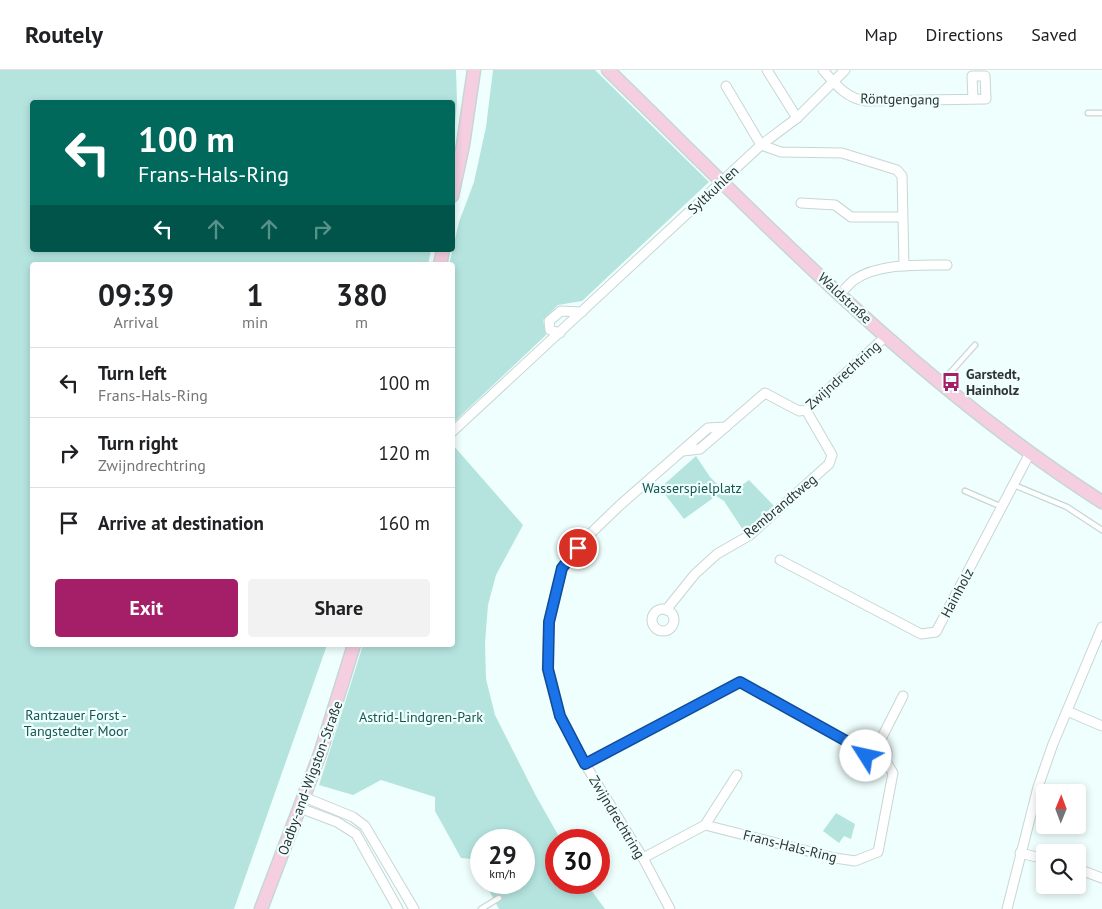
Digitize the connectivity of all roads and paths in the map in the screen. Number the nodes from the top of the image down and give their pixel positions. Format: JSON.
{"nodes":[{"id":1,"x":474,"y":70,"type":"edge"},
{"id":2,"x":608,"y":70,"type":"edge"},
{"id":3,"x":767,"y":70,"type":"edge"},
{"id":4,"x":823,"y":70,"type":"edge"},
{"id":5,"x":845,"y":70,"type":"edge"},
{"id":6,"x":833,"y":82,"type":"junction"},
{"id":7,"x":726,"y":86,"type":"dead end"},
{"id":8,"x":973,"y":100,"type":"dead end"},
{"id":9,"x":1088,"y":113,"type":"dead end"},
{"id":10,"x":1102,"y":113,"type":"edge"},
{"id":11,"x":797,"y":118,"type":"junction"},
{"id":12,"x":761,"y":145,"type":"junction"},
{"id":13,"x":455,"y":182,"type":"edge"},
{"id":14,"x":722,"y":182,"type":"junction"},
{"id":15,"x":800,"y":203,"type":"dead end"},
{"id":16,"x":902,"y":217,"type":"junction"},
{"id":17,"x":948,"y":265,"type":"dead end"},
{"id":18,"x":904,"y":266,"type":"junction"},
{"id":19,"x":840,"y":294,"type":"junction"},
{"id":20,"x":582,"y":312,"type":"junction"},
{"id":21,"x":560,"y":333,"type":"junction"},
{"id":22,"x":886,"y":336,"type":"junction"},
{"id":23,"x":976,"y":345,"type":"dead end"},
{"id":24,"x":940,"y":384,"type":"junction"},
{"id":25,"x":806,"y":410,"type":"junction"},
{"id":26,"x":455,"y":429,"type":"edge"},
{"id":27,"x":1030,"y":453,"type":"junction"},
{"id":28,"x":1014,"y":484,"type":"junction"},
{"id":29,"x":965,"y":491,"type":"dead end"},
{"id":30,"x":1102,"y":502,"type":"edge"},
{"id":31,"x":1002,"y":507,"type":"junction"},
{"id":32,"x":1102,"y":530,"type":"edge"},
{"id":33,"x":780,"y":560,"type":"dead end"},
{"id":34,"x":666,"y":610,"type":"dead end"},
{"id":35,"x":1102,"y":627,"type":"edge"},
{"id":36,"x":353,"y":647,"type":"edge"},
{"id":37,"x":903,"y":696,"type":"dead end"},
{"id":38,"x":1067,"y":711,"type":"junction"},
{"id":39,"x":1102,"y":726,"type":"edge"},
{"id":40,"x":879,"y":743,"type":"junction"},
{"id":41,"x":866,"y":752,"type":"junction"},
{"id":42,"x":885,"y":760,"type":"junction"},
{"id":43,"x":585,"y":764,"type":"junction"},
{"id":44,"x":738,"y":774,"type":"dead end"},
{"id":45,"x":302,"y":803,"type":"junction"},
{"id":46,"x":705,"y":825,"type":"junction"},
{"id":47,"x":1020,"y":853,"type":"junction"},
{"id":48,"x":1036,"y":857,"type":"edge"},
{"id":49,"x":643,"y":858,"type":"junction"},
{"id":50,"x":1086,"y":872,"type":"edge"},
{"id":51,"x":1102,"y":878,"type":"edge"},
{"id":52,"x":499,"y":898,"type":"dead end"},
{"id":53,"x":261,"y":909,"type":"edge"},
{"id":54,"x":398,"y":909,"type":"edge"},
{"id":55,"x":414,"y":909,"type":"edge"},
{"id":56,"x":481,"y":909,"type":"edge"},
{"id":57,"x":670,"y":909,"type":"edge"},
{"id":58,"x":1007,"y":909,"type":"edge"}],
"edges":[{"from":1,"to":13,"type":"street"},
{"from":2,"to":14,"type":"street","name":"Waldstraße"},
{"from":3,"to":11,"type":"street"},
{"from":4,"to":6,"type":"street","name":"Röntgengang"},
{"from":5,"to":6,"type":"street","name":"Syltkuhlen"},
{"from":6,"to":8,"type":"street","name":"Röntgengang"},
{"from":6,"to":11,"type":"street","name":"Syltkuhlen"},
{"from":7,"to":12,"type":"street"},
{"from":9,"to":10,"type":"lane"},
{"from":11,"to":12,"type":"street","name":"Syltkuhlen"},
{"from":12,"to":14,"type":"street","name":"Syltkuhlen"},
{"from":12,"to":16,"type":"street"},
{"from":14,"to":19,"type":"street","name":"Waldstraße"},
{"from":14,"to":20,"type":"street","name":"Syltkuhlen"},
{"from":15,"to":16,"type":"street"},
{"from":16,"to":18,"type":"street"},
{"from":17,"to":18,"type":"street"},
{"from":18,"to":19,"type":"street"},
{"from":19,"to":22,"type":"street","name":"Waldstraße"},
{"from":20,"to":21,"type":"street","name":"Syltkuhlen"},
{"from":20,"to":21,"type":"street"},
{"from":21,"to":26,"type":"street","name":"Syltkuhlen"},
{"from":22,"to":24,"type":"street","name":"Waldstraße"},
{"from":22,"to":25,"type":"street","name":"Zwijndrechtring"},
{"from":23,"to":24,"type":"lane"},
{"from":24,"to":27,"type":"street","name":"Waldstraße"},
{"from":25,"to":34,"type":"street","name":"Rembrandtweg"},
{"from":25,"to":43,"type":"street","name":"Zwijndrechtring"},
{"from":27,"to":28,"type":"street","name":"Hainholz"},
{"from":27,"to":30,"type":"street","name":"Waldstraße"},
{"from":28,"to":31,"type":"street","name":"Hainholz"},
{"from":28,"to":32,"type":"lane"},
{"from":29,"to":31,"type":"lane"},
{"from":31,"to":33,"type":"street","name":"Hainholz"},
{"from":35,"to":38,"type":"street"},
{"from":36,"to":45,"type":"street","name":"Oadby-and-Wigston-Straße"},
{"from":37,"to":40,"type":"street"},
{"from":38,"to":39,"type":"street"},
{"from":38,"to":47,"type":"street"},
{"from":40,"to":41,"type":"street"},
{"from":40,"to":42,"type":"street","name":"Frans-Hals-Ring"},
{"from":41,"to":42,"type":"street"},
{"from":41,"to":43,"type":"street"},
{"from":42,"to":46,"type":"street","name":"Frans-Hals-Ring"},
{"from":43,"to":49,"type":"street","name":"Zwijndrechtring"},
{"from":44,"to":46,"type":"street"},
{"from":45,"to":53,"type":"street","name":"Oadby-and-Wigston-Straße"},
{"from":45,"to":54,"type":"street"},
{"from":45,"to":55,"type":"street"},
{"from":46,"to":49,"type":"street"},
{"from":47,"to":48,"type":"street"},
{"from":47,"to":58,"type":"street"},
{"from":49,"to":57,"type":"street","name":"Zwijndrechtring"},
{"from":50,"to":51,"type":"street"},
{"from":52,"to":56,"type":"lane"}]}
